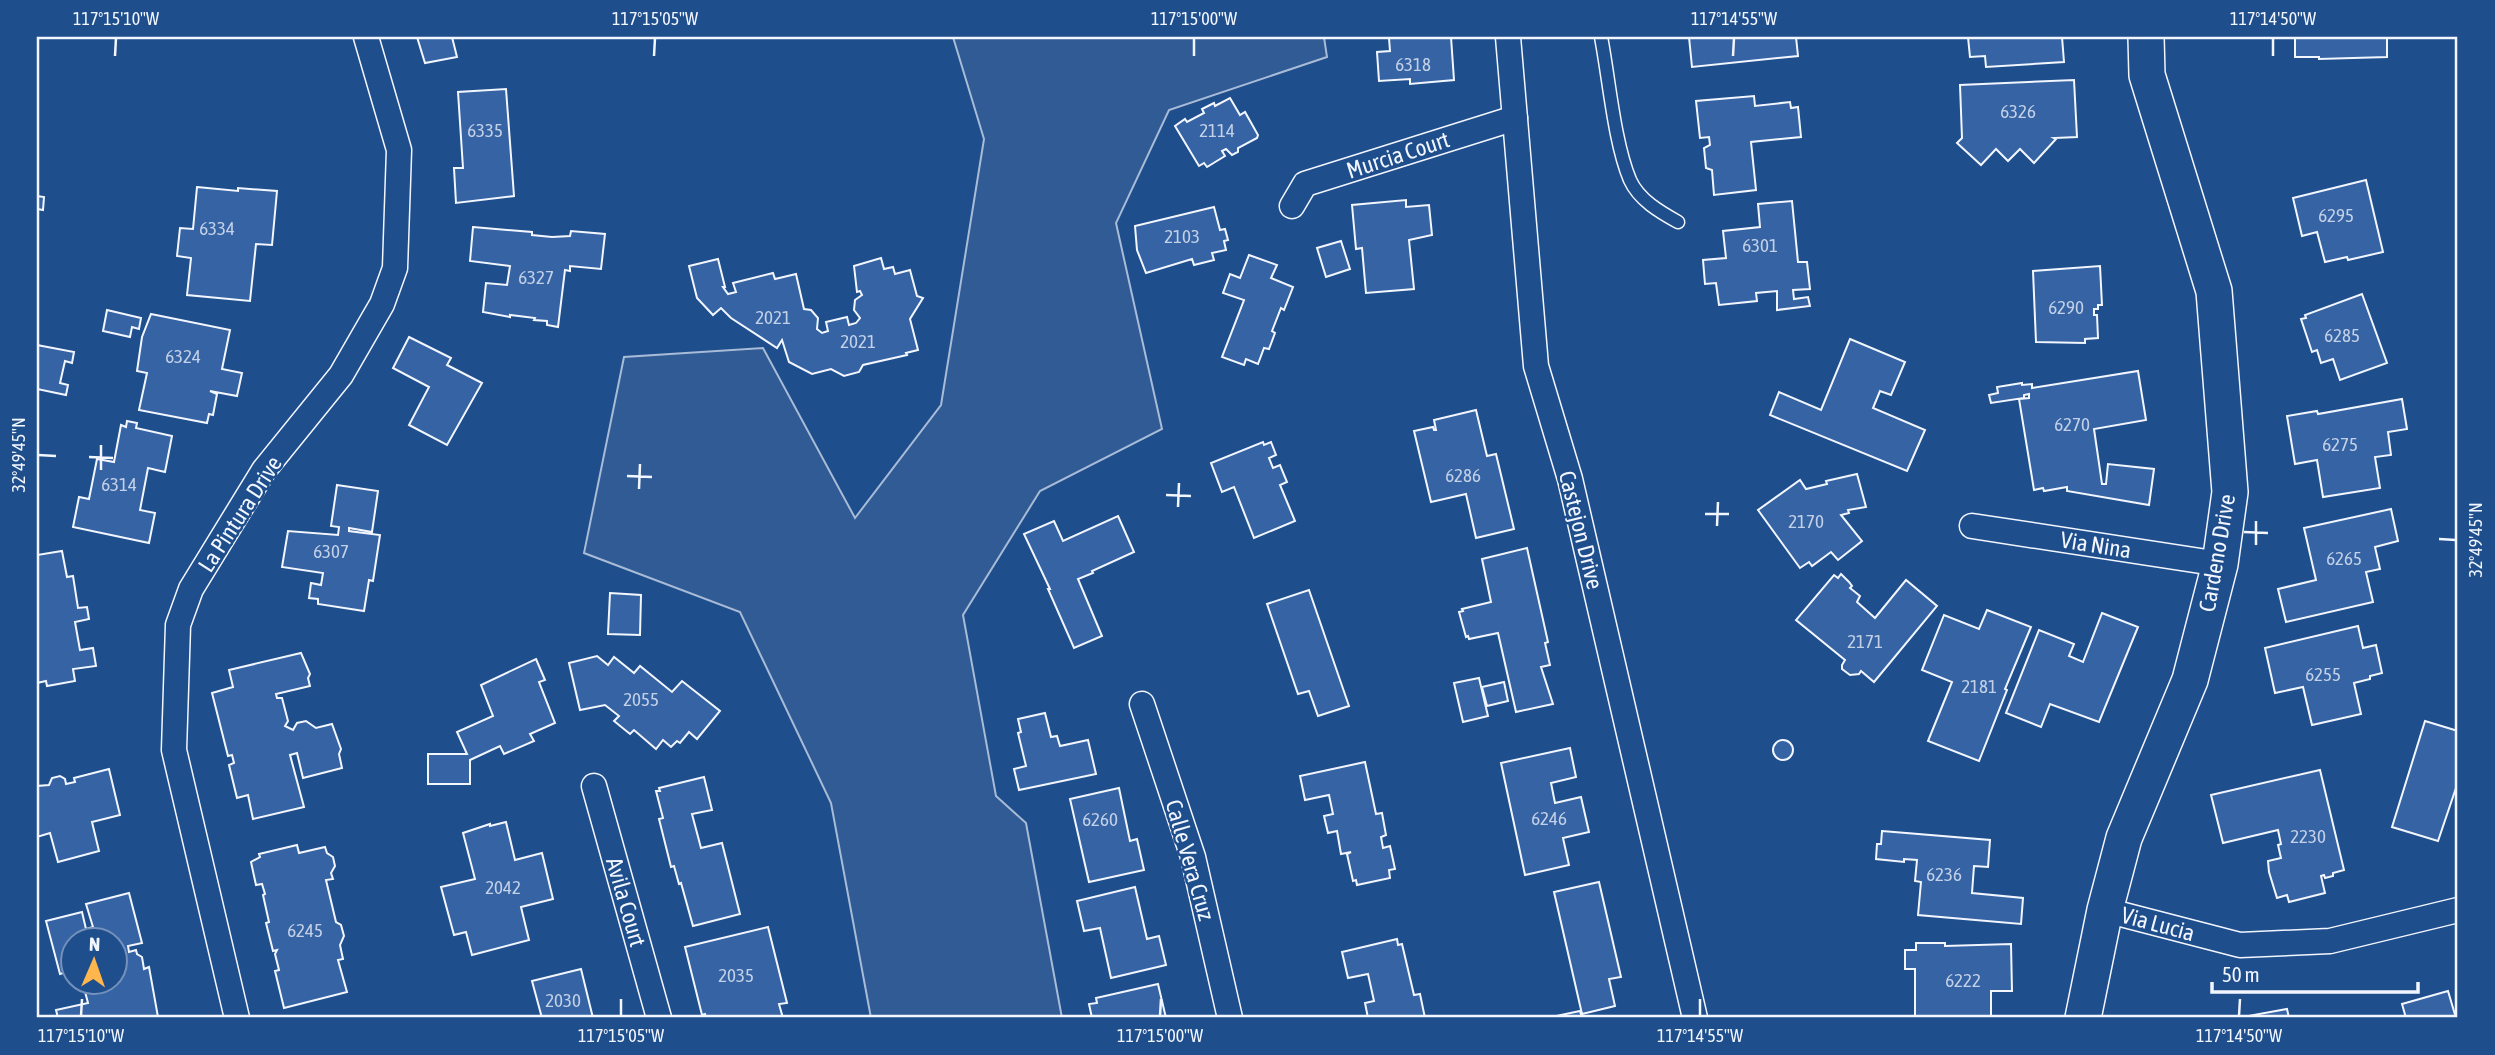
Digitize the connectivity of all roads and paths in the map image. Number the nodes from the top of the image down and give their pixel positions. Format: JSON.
{"nodes":[{"id":1,"x":366,"y":37,"type":"edge"},
{"id":2,"x":1508,"y":37,"type":"edge"},
{"id":3,"x":1601,"y":37,"type":"edge"},
{"id":4,"x":2146,"y":37,"type":"edge"},
{"id":5,"x":1515,"y":118,"type":"junction"},
{"id":6,"x":1292,"y":206,"type":"dead end"},
{"id":7,"x":1678,"y":222,"type":"dead end"},
{"id":8,"x":1972,"y":526,"type":"dead end"},
{"id":9,"x":2220,"y":564,"type":"junction"},
{"id":10,"x":1142,"y":705,"type":"dead end"},
{"id":11,"x":594,"y":786,"type":"dead end"},
{"id":12,"x":2105,"y":910,"type":"junction"},
{"id":13,"x":2458,"y":910,"type":"edge"},
{"id":14,"x":237,"y":1018,"type":"edge"},
{"id":15,"x":659,"y":1018,"type":"edge"},
{"id":16,"x":1230,"y":1018,"type":"edge"},
{"id":17,"x":1695,"y":1018,"type":"edge"},
{"id":18,"x":2084,"y":1018,"type":"edge"}],
"edges":[{"from":1,"to":14,"type":"street","name":"La Pintura Drive"},
{"from":2,"to":5,"type":"street","name":"Castejon Drive"},
{"from":3,"to":7,"type":"lane"},
{"from":4,"to":9,"type":"street","name":"Cardeno Drive"},
{"from":5,"to":6,"type":"street","name":"Murcia Court"},
{"from":5,"to":17,"type":"street","name":"Castejon Drive"},
{"from":8,"to":9,"type":"street","name":"Via Nina"},
{"from":9,"to":12,"type":"street","name":"Cardeno Drive"},
{"from":10,"to":16,"type":"street","name":"Calle Vera Cruz"},
{"from":11,"to":15,"type":"street","name":"Avila Court"},
{"from":12,"to":13,"type":"street","name":"Via Lucia"},
{"from":12,"to":18,"type":"street","name":"Cardeno Drive"}]}
